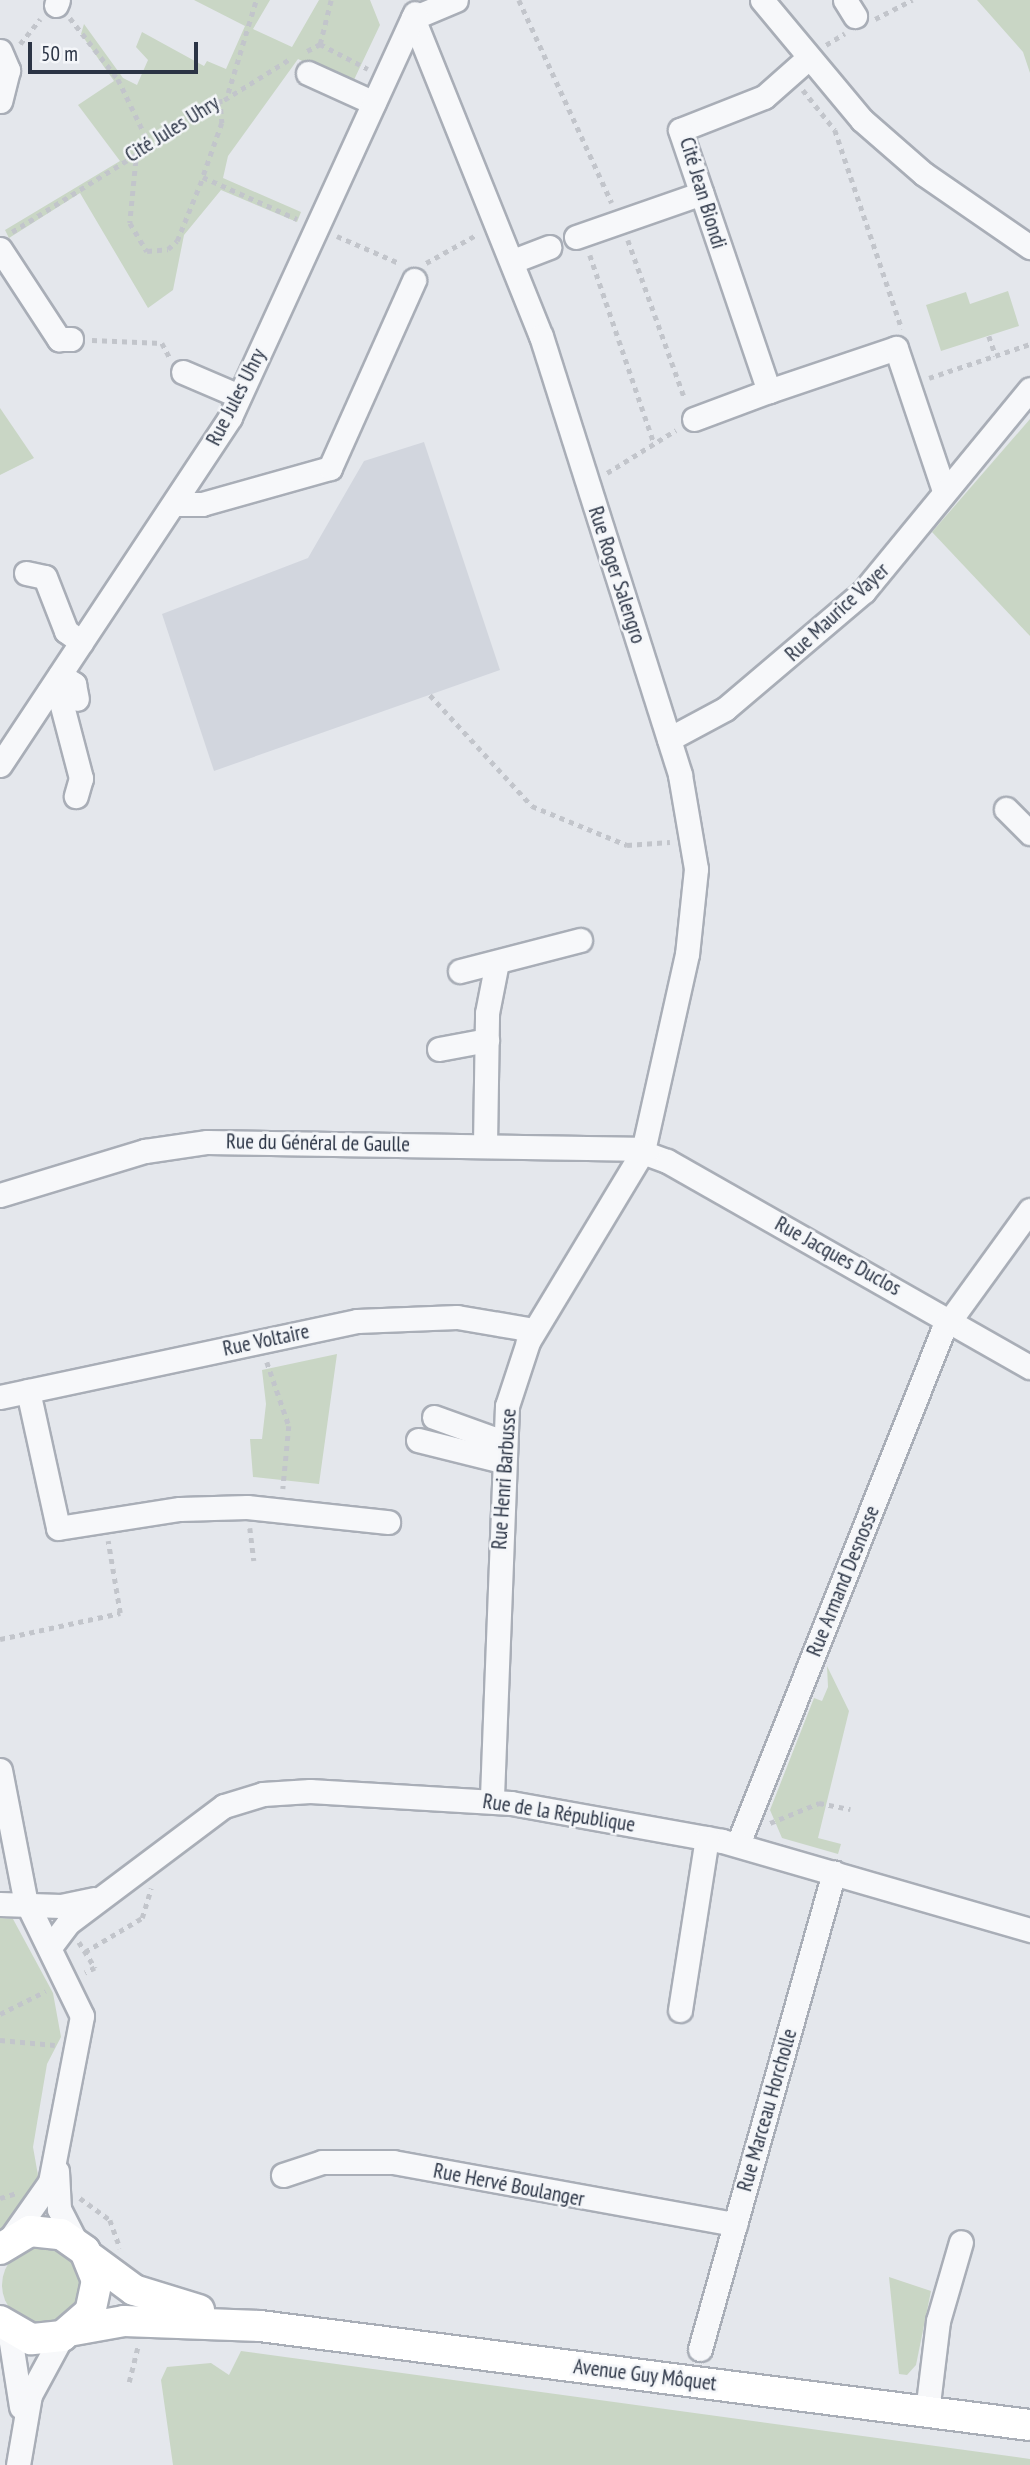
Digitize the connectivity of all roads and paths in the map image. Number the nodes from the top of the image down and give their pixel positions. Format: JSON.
{"nodes":[{"id":1,"x":256,"y":0,"type":"edge"},
{"id":2,"x":331,"y":0,"type":"edge"},
{"id":3,"x":456,"y":0,"type":"edge"},
{"id":4,"x":519,"y":0,"type":"edge"},
{"id":5,"x":762,"y":0,"type":"edge"},
{"id":6,"x":57,"y":3,"type":"edge"},
{"id":7,"x":416,"y":9,"type":"edge"},
{"id":8,"x":320,"y":44,"type":"junction"},
{"id":9,"x":2,"y":54,"type":"edge"},
{"id":10,"x":799,"y":68,"type":"junction"},
{"id":11,"x":308,"y":73,"type":"dead end"},
{"id":12,"x":387,"y":79,"type":"junction"},
{"id":13,"x":228,"y":94,"type":"junction"},
{"id":14,"x":220,"y":99,"type":"junction"},
{"id":15,"x":0,"y":101,"type":"edge"},
{"id":16,"x":374,"y":103,"type":"junction"},
{"id":17,"x":149,"y":143,"type":"junction"},
{"id":18,"x":137,"y":150,"type":"junction"},
{"id":19,"x":203,"y":177,"type":"junction"},
{"id":20,"x":702,"y":192,"type":"junction"},
{"id":21,"x":621,"y":222,"type":"junction"},
{"id":22,"x":317,"y":228,"type":"junction"},
{"id":23,"x":479,"y":233,"type":"dead end"},
{"id":24,"x":580,"y":236,"type":"joint"},
{"id":25,"x":0,"y":239,"type":"edge"},
{"id":26,"x":548,"y":247,"type":"dead end"},
{"id":27,"x":1030,"y":247,"type":"edge"},
{"id":28,"x":0,"y":249,"type":"edge"},
{"id":29,"x":513,"y":261,"type":"junction"},
{"id":30,"x":416,"y":276,"type":"junction"},
{"id":31,"x":989,"y":336,"type":"dead end"},
{"id":32,"x":71,"y":340,"type":"joint"},
{"id":33,"x":1030,"y":344,"type":"edge"},
{"id":34,"x":896,"y":348,"type":"junction"},
{"id":35,"x":996,"y":356,"type":"junction"},
{"id":36,"x":183,"y":372,"type":"joint"},
{"id":37,"x":908,"y":385,"type":"junction"},
{"id":38,"x":1030,"y":390,"type":"edge"},
{"id":39,"x":769,"y":391,"type":"junction"},
{"id":40,"x":239,"y":396,"type":"junction"},
{"id":41,"x":693,"y":419,"type":"junction"},
{"id":42,"x":654,"y":443,"type":"junction"},
{"id":43,"x":588,"y":483,"type":"junction"},
{"id":44,"x":944,"y":491,"type":"junction"},
{"id":45,"x":176,"y":504,"type":"junction"},
{"id":46,"x":26,"y":573,"type":"dead end"},
{"id":47,"x":81,"y":642,"type":"junction"},
{"id":48,"x":54,"y":684,"type":"junction"},
{"id":49,"x":430,"y":695,"type":"dead end"},
{"id":50,"x":77,"y":699,"type":"dead end"},
{"id":51,"x":9,"y":732,"type":"edge"},
{"id":52,"x":669,"y":739,"type":"junction"},
{"id":53,"x":0,"y":765,"type":"edge"},
{"id":54,"x":76,"y":796,"type":"dead end"},
{"id":55,"x":1006,"y":809,"type":"dead end"},
{"id":56,"x":1030,"y":832,"type":"edge"},
{"id":57,"x":692,"y":841,"type":"junction"},
{"id":58,"x":580,"y":940,"type":"dead end"},
{"id":59,"x":497,"y":962,"type":"junction"},
{"id":60,"x":460,"y":971,"type":"dead end"},
{"id":61,"x":486,"y":1041,"type":"junction"},
{"id":62,"x":439,"y":1049,"type":"dead end"},
{"id":63,"x":485,"y":1145,"type":"junction"},
{"id":64,"x":643,"y":1151,"type":"junction"},
{"id":65,"x":0,"y":1195,"type":"edge"},
{"id":66,"x":1030,"y":1210,"type":"edge"},
{"id":67,"x":949,"y":1319,"type":"junction"},
{"id":68,"x":534,"y":1329,"type":"junction"},
{"id":69,"x":261,"y":1341,"type":"junction"},
{"id":70,"x":1030,"y":1367,"type":"edge"},
{"id":71,"x":29,"y":1391,"type":"junction"},
{"id":72,"x":0,"y":1397,"type":"edge"},
{"id":73,"x":434,"y":1417,"type":"dead end"},
{"id":74,"x":418,"y":1440,"type":"dead end"},
{"id":75,"x":503,"y":1452,"type":"junction"},
{"id":76,"x":247,"y":1507,"type":"junction"},
{"id":77,"x":281,"y":1508,"type":"junction"},
{"id":78,"x":388,"y":1522,"type":"dead end"},
{"id":79,"x":105,"y":1523,"type":"junction"},
{"id":80,"x":254,"y":1561,"type":"dead end"},
{"id":81,"x":0,"y":1639,"type":"edge"},
{"id":82,"x":0,"y":1770,"type":"edge"},
{"id":83,"x":492,"y":1800,"type":"junction"},
{"id":84,"x":850,"y":1810,"type":"dead end"},
{"id":85,"x":766,"y":1823,"type":"dead end"},
{"id":86,"x":707,"y":1838,"type":"junction"},
{"id":87,"x":738,"y":1844,"type":"junction"},
{"id":88,"x":159,"y":1859,"type":"junction"},
{"id":89,"x":834,"y":1872,"type":"junction"},
{"id":90,"x":106,"y":1895,"type":"junction"},
{"id":91,"x":0,"y":1904,"type":"edge"},
{"id":92,"x":28,"y":1906,"type":"junction"},
{"id":93,"x":68,"y":1923,"type":"junction"},
{"id":94,"x":1030,"y":1930,"type":"edge"},
{"id":95,"x":50,"y":1947,"type":"junction"},
{"id":96,"x":85,"y":1952,"type":"junction"},
{"id":97,"x":69,"y":1982,"type":"junction"},
{"id":98,"x":680,"y":2010,"type":"dead end"},
{"id":99,"x":0,"y":2014,"type":"edge"},
{"id":100,"x":0,"y":2040,"type":"edge"},
{"id":101,"x":57,"y":2046,"type":"dead end"},
{"id":102,"x":58,"y":2154,"type":"junction"},
{"id":103,"x":283,"y":2175,"type":"dead end"},
{"id":104,"x":736,"y":2224,"type":"junction"},
{"id":105,"x":961,"y":2242,"type":"dead end"},
{"id":106,"x":4,"y":2245,"type":"edge"},
{"id":107,"x":82,"y":2249,"type":"junction"},
{"id":108,"x":4,"y":2326,"type":"edge"},
{"id":109,"x":260,"y":2326,"type":"junction"},
{"id":110,"x":68,"y":2333,"type":"junction"},
{"id":111,"x":140,"y":2333,"type":"dead end"},
{"id":112,"x":700,"y":2349,"type":"dead end"},
{"id":113,"x":129,"y":2382,"type":"dead end"},
{"id":114,"x":927,"y":2412,"type":"junction"},
{"id":115,"x":1030,"y":2425,"type":"edge"},
{"id":116,"x":22,"y":2434,"type":"junction"},
{"id":117,"x":18,"y":2465,"type":"edge"}],
"edges":[{"from":1,"to":13,"type":"path"},
{"from":2,"to":8,"type":"path"},
{"from":3,"to":7,"type":"street"},
{"from":4,"to":21,"type":"path"},
{"from":5,"to":10,"type":"street"},
{"from":6,"to":9,"type":"path"},
{"from":6,"to":17,"type":"path"},
{"from":7,"to":12,"type":"street","name":"Rue Jules Uhry"},
{"from":7,"to":29,"type":"street","name":"Rue Roger Salengro"},
{"from":8,"to":12,"type":"path"},
{"from":8,"to":13,"type":"path","name":"Cité Jules Uhry"},
{"from":9,"to":15,"type":"street"},
{"from":10,"to":20,"type":"street","name":"Cité Jean Biondi"},
{"from":10,"to":27,"type":"street"},
{"from":10,"to":34,"type":"path"},
{"from":11,"to":16,"type":"street"},
{"from":12,"to":16,"type":"street","name":"Rue Jules Uhry"},
{"from":13,"to":14,"type":"path","name":"Cité Jules Uhry"},
{"from":14,"to":17,"type":"path","name":"Cité Jules Uhry"},
{"from":14,"to":19,"type":"path"},
{"from":16,"to":22,"type":"street","name":"Rue Jules Uhry"},
{"from":17,"to":18,"type":"path","name":"Cité Jules Uhry"},
{"from":18,"to":19,"type":"path"},
{"from":18,"to":25,"type":"path","name":"Cité Jules Uhry"},
{"from":19,"to":22,"type":"path"},
{"from":20,"to":21,"type":"street"},
{"from":20,"to":39,"type":"street","name":"Cité Jean Biondi"},
{"from":21,"to":24,"type":"street"},
{"from":21,"to":41,"type":"path"},
{"from":22,"to":30,"type":"path"},
{"from":22,"to":40,"type":"street","name":"Rue Jules Uhry"},
{"from":23,"to":30,"type":"path"},
{"from":24,"to":42,"type":"path"},
{"from":26,"to":29,"type":"street"},
{"from":28,"to":32,"type":"street"},
{"from":29,"to":43,"type":"street","name":"Rue Roger Salengro"},
{"from":30,"to":45,"type":"street"},
{"from":31,"to":35,"type":"path"},
{"from":32,"to":36,"type":"path"},
{"from":33,"to":35,"type":"path"},
{"from":34,"to":37,"type":"street"},
{"from":34,"to":39,"type":"street"},
{"from":35,"to":37,"type":"path"},
{"from":36,"to":40,"type":"street"},
{"from":37,"to":44,"type":"street"},
{"from":38,"to":44,"type":"street","name":"Rue Maurice Vayer"},
{"from":39,"to":41,"type":"street"},
{"from":40,"to":45,"type":"street","name":"Rue Jules Uhry"},
{"from":41,"to":42,"type":"path"},
{"from":42,"to":43,"type":"path"},
{"from":43,"to":52,"type":"street","name":"Rue Roger Salengro"},
{"from":44,"to":52,"type":"street","name":"Rue Maurice Vayer"},
{"from":45,"to":47,"type":"street","name":"Rue Jules Uhry"},
{"from":46,"to":47,"type":"street"},
{"from":47,"to":48,"type":"street","name":"Rue Jules Uhry"},
{"from":48,"to":50,"type":"street"},
{"from":48,"to":51,"type":"street","name":"Rue Jules Uhry"},
{"from":48,"to":54,"type":"street"},
{"from":49,"to":57,"type":"path"},
{"from":51,"to":53,"type":"street","name":"Rue Jules Uhry"},
{"from":52,"to":57,"type":"street","name":"Rue Roger Salengro"},
{"from":55,"to":56,"type":"street"},
{"from":57,"to":64,"type":"street","name":"Rue Roger Salengro"},
{"from":58,"to":59,"type":"street"},
{"from":59,"to":60,"type":"street"},
{"from":59,"to":61,"type":"street"},
{"from":61,"to":62,"type":"street"},
{"from":61,"to":63,"type":"street"},
{"from":63,"to":64,"type":"street","name":"Rue du Général de Gaulle"},
{"from":63,"to":65,"type":"street","name":"Rue du Général de Gaulle"},
{"from":64,"to":67,"type":"street","name":"Rue Jacques Duclos"},
{"from":64,"to":68,"type":"street","name":"Rue Henri Barbusse"},
{"from":66,"to":67,"type":"street","name":"Rue Armand Desnosse"},
{"from":67,"to":70,"type":"street","name":"Rue Jacques Duclos"},
{"from":67,"to":87,"type":"street","name":"Rue Armand Desnosse"},
{"from":68,"to":69,"type":"street","name":"Rue Voltaire"},
{"from":68,"to":75,"type":"street","name":"Rue Henri Barbusse"},
{"from":69,"to":71,"type":"street","name":"Rue Voltaire"},
{"from":69,"to":77,"type":"path"},
{"from":71,"to":72,"type":"street","name":"Rue Voltaire"},
{"from":71,"to":79,"type":"street"},
{"from":73,"to":75,"type":"street"},
{"from":74,"to":75,"type":"street"},
{"from":75,"to":83,"type":"street","name":"Rue Henri Barbusse"},
{"from":76,"to":77,"type":"street"},
{"from":76,"to":79,"type":"street"},
{"from":76,"to":80,"type":"path"},
{"from":77,"to":78,"type":"street"},
{"from":79,"to":81,"type":"path"},
{"from":82,"to":92,"type":"street"},
{"from":83,"to":86,"type":"street","name":"Rue de la République"},
{"from":83,"to":88,"type":"street","name":"Rue de la République"},
{"from":84,"to":85,"type":"path"},
{"from":86,"to":87,"type":"street","name":"Rue de la République"},
{"from":86,"to":98,"type":"street"},
{"from":87,"to":89,"type":"street","name":"Rue de la République"},
{"from":88,"to":90,"type":"street","name":"Rue de la République"},
{"from":88,"to":96,"type":"path"},
{"from":89,"to":94,"type":"street","name":"Rue de la République"},
{"from":89,"to":104,"type":"street","name":"Rue Marceau Horcholle"},
{"from":90,"to":92,"type":"street","name":"Rue de la République"},
{"from":90,"to":93,"type":"street","name":"Rue de la République"},
{"from":91,"to":92,"type":"street","name":"Rue de la République"},
{"from":92,"to":95,"type":"street"},
{"from":93,"to":95,"type":"street","name":"Rue de la République"},
{"from":93,"to":96,"type":"path"},
{"from":95,"to":97,"type":"street"},
{"from":96,"to":97,"type":"path"},
{"from":97,"to":99,"type":"path"},
{"from":97,"to":102,"type":"street"},
{"from":100,"to":101,"type":"path"},
{"from":102,"to":106,"type":"street"},
{"from":102,"to":107,"type":"street"},
{"from":103,"to":104,"type":"street","name":"Rue Hervé Boulanger"},
{"from":104,"to":112,"type":"street","name":"Rue Marceau Horcholle"},
{"from":105,"to":114,"type":"street"},
{"from":106,"to":107,"type":"main road","name":"Avenue Guy Môquet"},
{"from":107,"to":109,"type":"main road","name":"Avenue Guy Môquet"},
{"from":107,"to":110,"type":"main road"},
{"from":108,"to":110,"type":"main road","name":"Avenue Guy Môquet"},
{"from":108,"to":116,"type":"street"},
{"from":109,"to":110,"type":"main road","name":"Avenue Guy Môquet"},
{"from":109,"to":114,"type":"main road","name":"Avenue Guy Môquet"},
{"from":110,"to":116,"type":"street"},
{"from":111,"to":113,"type":"path"},
{"from":114,"to":115,"type":"main road","name":"Avenue Guy Môquet"},
{"from":116,"to":117,"type":"street"}]}
